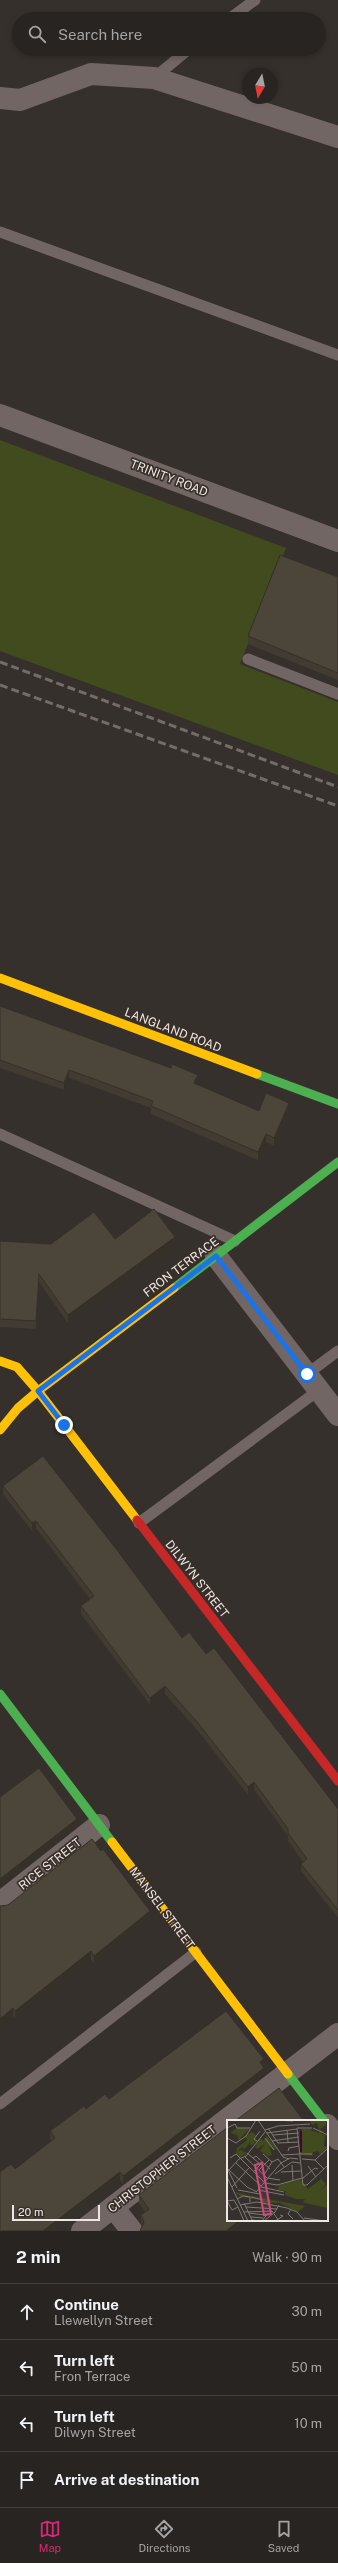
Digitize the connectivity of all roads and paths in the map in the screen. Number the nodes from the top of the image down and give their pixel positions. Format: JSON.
{"nodes":[{"id":1,"x":254,"y":0,"type":"edge"},
{"id":2,"x":238,"y":12,"type":"edge"},
{"id":3,"x":181,"y":56,"type":"edge"},
{"id":4,"x":154,"y":78,"type":"junction"},
{"id":5,"x":0,"y":98,"type":"edge"},
{"id":6,"x":338,"y":137,"type":"edge"},
{"id":7,"x":0,"y":232,"type":"edge"},
{"id":8,"x":338,"y":355,"type":"edge"},
{"id":9,"x":0,"y":415,"type":"edge"},
{"id":10,"x":338,"y":541,"type":"edge"},
{"id":11,"x":248,"y":658,"type":"dead end"},
{"id":12,"x":338,"y":694,"type":"edge"},
{"id":13,"x":0,"y":978,"type":"edge"},
{"id":14,"x":338,"y":1104,"type":"edge"},
{"id":15,"x":0,"y":1134,"type":"edge"},
{"id":16,"x":338,"y":1162,"type":"edge"},
{"id":17,"x":235,"y":1241,"type":"junction"},
{"id":18,"x":216,"y":1256,"type":"junction"},
{"id":19,"x":338,"y":1351,"type":"edge"},
{"id":20,"x":0,"y":1361,"type":"edge"},
{"id":21,"x":313,"y":1382,"type":"junction"},
{"id":22,"x":38,"y":1391,"type":"junction"},
{"id":23,"x":338,"y":1415,"type":"edge"},
{"id":24,"x":0,"y":1430,"type":"edge"},
{"id":25,"x":139,"y":1523,"type":"junction"},
{"id":26,"x":0,"y":1694,"type":"edge"},
{"id":27,"x":10,"y":1708,"type":"junction"},
{"id":28,"x":0,"y":1716,"type":"edge"},
{"id":29,"x":338,"y":1781,"type":"edge"},
{"id":30,"x":99,"y":1825,"type":"junction"},
{"id":31,"x":0,"y":1903,"type":"edge"},
{"id":32,"x":196,"y":1952,"type":"junction"},
{"id":33,"x":338,"y":2034,"type":"edge"},
{"id":34,"x":288,"y":2072,"type":"junction"},
{"id":35,"x":0,"y":2104,"type":"edge"},
{"id":36,"x":323,"y":2120,"type":"edge"},
{"id":37,"x":328,"y":2125,"type":"edge"},
{"id":38,"x":338,"y":2139,"type":"edge"},
{"id":39,"x":113,"y":2207,"type":"junction"},
{"id":40,"x":82,"y":2231,"type":"edge"},
{"id":41,"x":132,"y":2231,"type":"edge"}],
"edges":[{"from":1,"to":2,"type":"lane"},
{"from":3,"to":4,"type":"lane"},
{"from":4,"to":5,"type":"street"},
{"from":4,"to":6,"type":"street"},
{"from":7,"to":8,"type":"lane"},
{"from":9,"to":10,"type":"street","name":"TRINITY ROAD"},
{"from":11,"to":12,"type":"lane"},
{"from":13,"to":14,"type":"street","name":"LANGLAND ROAD"},
{"from":15,"to":17,"type":"lane"},
{"from":16,"to":17,"type":"street","name":"FRON TERRACE"},
{"from":17,"to":18,"type":"street","name":"FRON TERRACE"},
{"from":18,"to":21,"type":"street"},
{"from":18,"to":22,"type":"street","name":"FRON TERRACE"},
{"from":19,"to":21,"type":"lane"},
{"from":20,"to":22,"type":"street","name":"DILWYN STREET"},
{"from":21,"to":23,"type":"street"},
{"from":21,"to":25,"type":"lane"},
{"from":22,"to":24,"type":"street","name":"FRON TERRACE"},
{"from":22,"to":25,"type":"street","name":"DILWYN STREET"},
{"from":25,"to":29,"type":"street","name":"DILWYN STREET"},
{"from":26,"to":27,"type":"street","name":"MANSEL STREET"},
{"from":27,"to":28,"type":"lane"},
{"from":27,"to":30,"type":"street","name":"MANSEL STREET"},
{"from":30,"to":31,"type":"street","name":"RICE STREET"},
{"from":30,"to":32,"type":"street","name":"MANSEL STREET"},
{"from":32,"to":34,"type":"street","name":"MANSEL STREET"},
{"from":32,"to":35,"type":"lane"},
{"from":33,"to":34,"type":"street","name":"CHRISTOPHER STREET"},
{"from":34,"to":36,"type":"street","name":"MANSEL STREET"},
{"from":34,"to":39,"type":"street","name":"CHRISTOPHER STREET"},
{"from":37,"to":38,"type":"street"},
{"from":39,"to":40,"type":"street","name":"CHRISTOPHER STREET"},
{"from":39,"to":41,"type":"street"}]}
